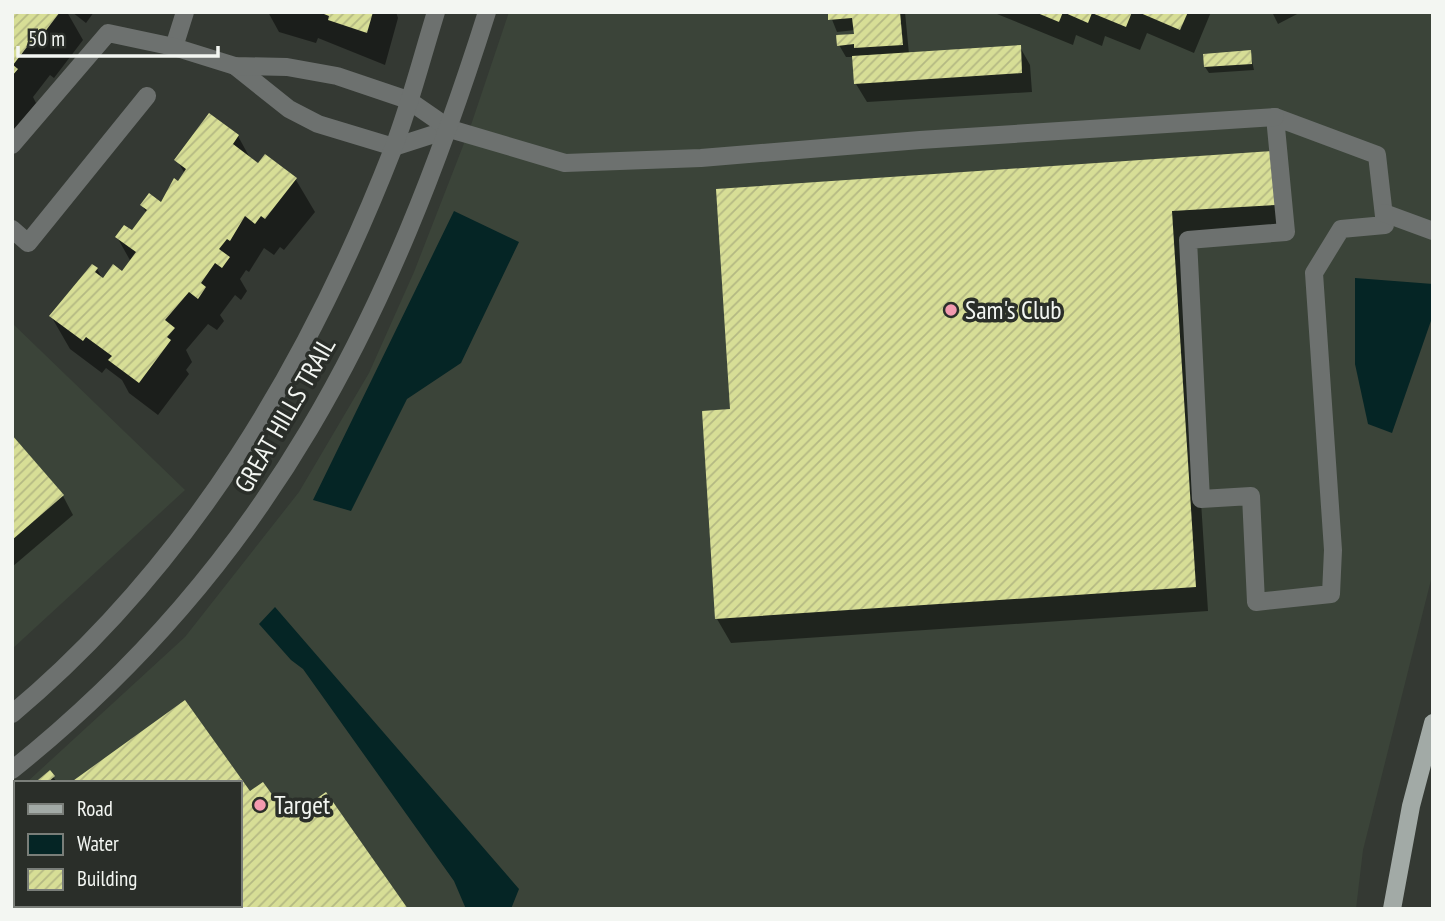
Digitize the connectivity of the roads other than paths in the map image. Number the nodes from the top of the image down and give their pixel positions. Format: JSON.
{"nodes":[{"id":1,"x":185,"y":12,"type":"edge"},
{"id":2,"x":436,"y":12,"type":"edge"},
{"id":3,"x":487,"y":12,"type":"edge"},
{"id":4,"x":174,"y":47,"type":"junction"},
{"id":5,"x":235,"y":66,"type":"junction"},
{"id":6,"x":147,"y":96,"type":"dead end"},
{"id":7,"x":408,"y":100,"type":"junction"},
{"id":8,"x":1275,"y":117,"type":"junction"},
{"id":9,"x":450,"y":129,"type":"junction"},
{"id":10,"x":12,"y":145,"type":"edge"},
{"id":11,"x":394,"y":147,"type":"junction"},
{"id":12,"x":1384,"y":213,"type":"junction"},
{"id":13,"x":12,"y":229,"type":"edge"},
{"id":14,"x":1433,"y":231,"type":"edge"},
{"id":15,"x":12,"y":714,"type":"edge"},
{"id":16,"x":1433,"y":723,"type":"edge"},
{"id":17,"x":12,"y":770,"type":"edge"},
{"id":18,"x":1392,"y":909,"type":"edge"}],
"edges":[{"from":1,"to":4,"type":"street"},
{"from":2,"to":7,"type":"street","name":"GREAT HILLS TRAIL"},
{"from":3,"to":9,"type":"street","name":"GREAT HILLS TRAIL"},
{"from":4,"to":5,"type":"street"},
{"from":4,"to":10,"type":"street"},
{"from":5,"to":7,"type":"street"},
{"from":5,"to":11,"type":"street"},
{"from":6,"to":13,"type":"street"},
{"from":7,"to":9,"type":"street"},
{"from":7,"to":11,"type":"street","name":"GREAT HILLS TRAIL"},
{"from":8,"to":9,"type":"street"},
{"from":8,"to":12,"type":"street"},
{"from":8,"to":12,"type":"street"},
{"from":9,"to":11,"type":"street"},
{"from":9,"to":17,"type":"street","name":"GREAT HILLS TRAIL"},
{"from":11,"to":15,"type":"street","name":"GREAT HILLS TRAIL"},
{"from":12,"to":14,"type":"street"},
{"from":16,"to":18,"type":"main road"}]}
